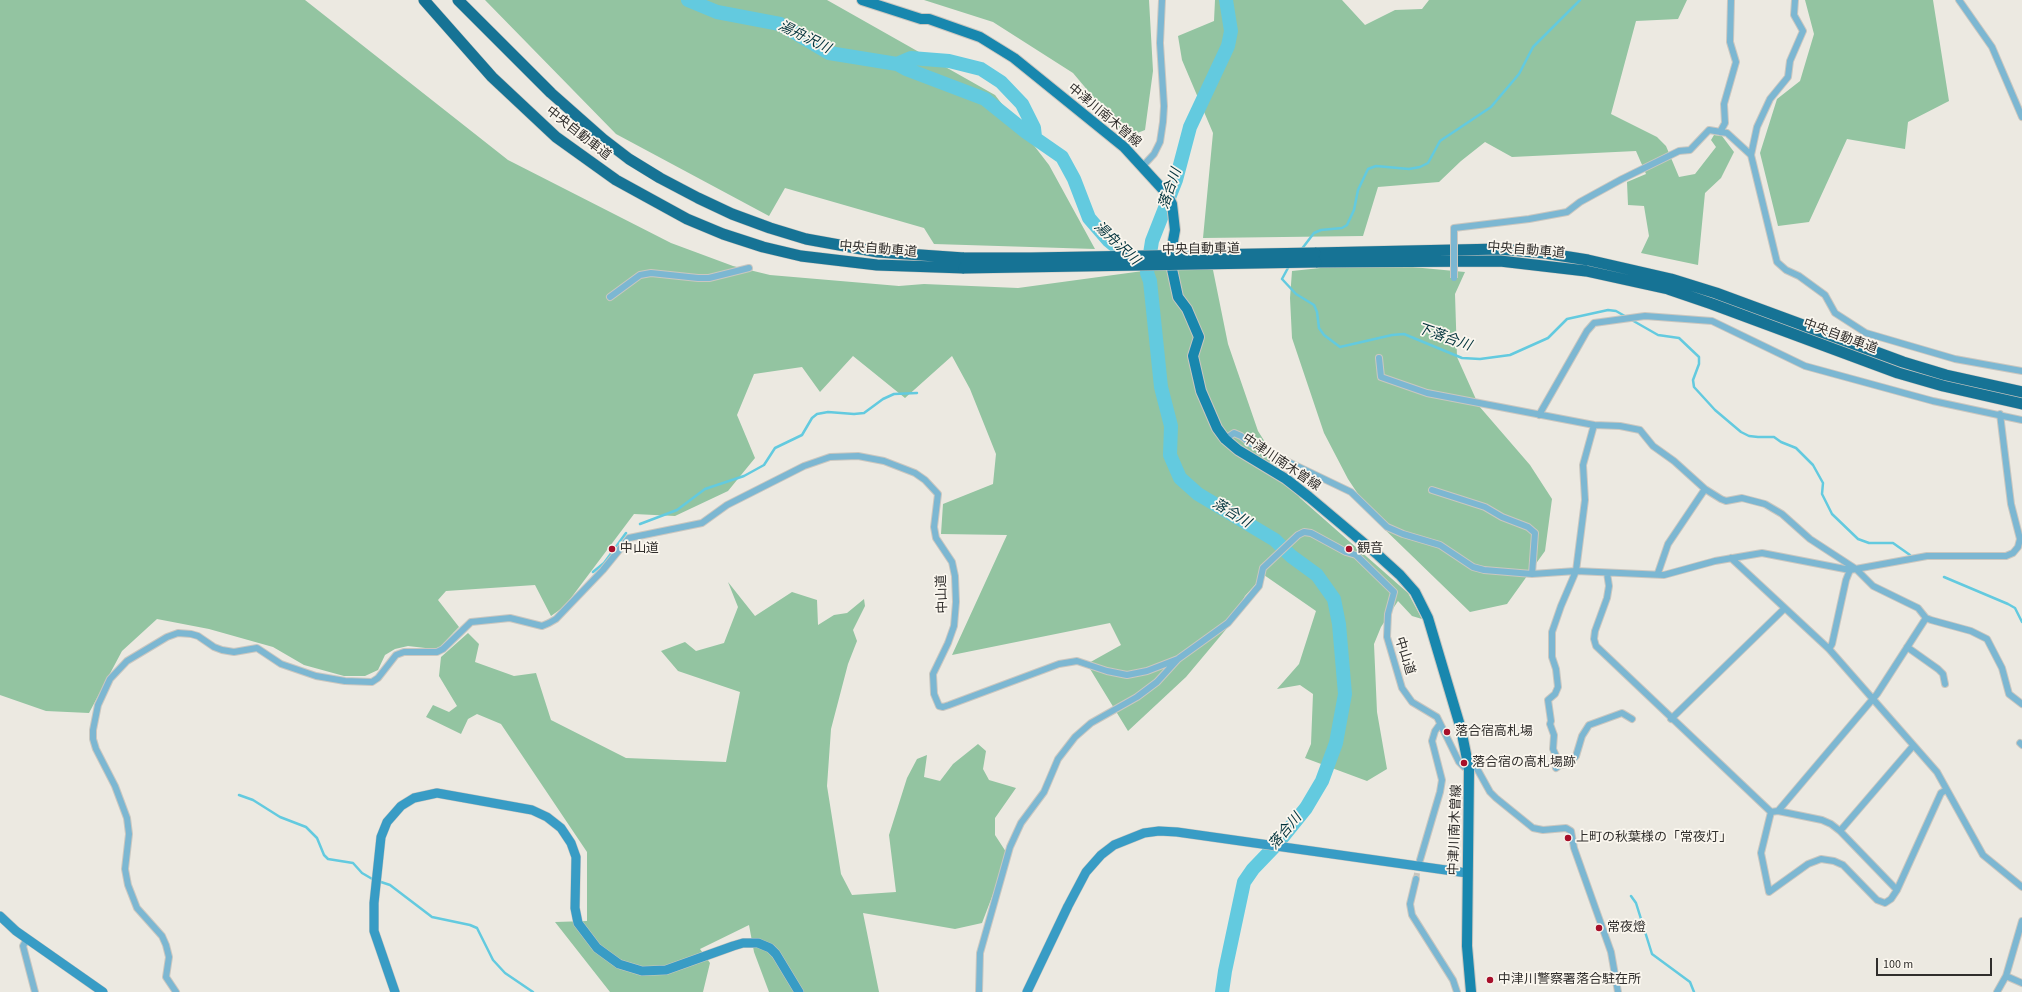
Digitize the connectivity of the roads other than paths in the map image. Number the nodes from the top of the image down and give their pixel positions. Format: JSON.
{"nodes":[{"id":1,"x":424,"y":0,"type":"edge"},
{"id":2,"x":458,"y":0,"type":"edge"},
{"id":3,"x":862,"y":0,"type":"edge"},
{"id":4,"x":1162,"y":0,"type":"edge"},
{"id":5,"x":1731,"y":0,"type":"edge"},
{"id":6,"x":1795,"y":0,"type":"edge"},
{"id":7,"x":1959,"y":0,"type":"edge"},
{"id":8,"x":2022,"y":117,"type":"edge"},
{"id":9,"x":1720,"y":132,"type":"junction"},
{"id":10,"x":1751,"y":155,"type":"junction"},
{"id":11,"x":1142,"y":167,"type":"junction"},
{"id":12,"x":1316,"y":258,"type":"junction"},
{"id":13,"x":964,"y":263,"type":"junction"},
{"id":14,"x":749,"y":268,"type":"dead end"},
{"id":15,"x":1454,"y":278,"type":"dead end"},
{"id":16,"x":610,"y":297,"type":"dead end"},
{"id":17,"x":1379,"y":358,"type":"dead end"},
{"id":18,"x":2022,"y":371,"type":"edge"},
{"id":19,"x":2022,"y":392,"type":"edge"},
{"id":20,"x":2022,"y":404,"type":"edge"},
{"id":21,"x":2000,"y":414,"type":"junction"},
{"id":22,"x":1539,"y":415,"type":"junction"},
{"id":23,"x":2022,"y":420,"type":"edge"},
{"id":24,"x":1594,"y":425,"type":"junction"},
{"id":25,"x":1224,"y":439,"type":"junction"},
{"id":26,"x":1432,"y":490,"type":"dead end"},
{"id":27,"x":1705,"y":490,"type":"junction"},
{"id":28,"x":1731,"y":558,"type":"junction"},
{"id":29,"x":1853,"y":570,"type":"junction"},
{"id":30,"x":1576,"y":571,"type":"junction"},
{"id":31,"x":1607,"y":573,"type":"junction"},
{"id":32,"x":1532,"y":574,"type":"junction"},
{"id":33,"x":1658,"y":574,"type":"junction"},
{"id":34,"x":1785,"y":608,"type":"junction"},
{"id":35,"x":1926,"y":618,"type":"junction"},
{"id":36,"x":1907,"y":647,"type":"junction"},
{"id":37,"x":1829,"y":649,"type":"junction"},
{"id":38,"x":1178,"y":659,"type":"junction"},
{"id":39,"x":1945,"y":684,"type":"dead end"},
{"id":40,"x":1872,"y":699,"type":"junction"},
{"id":41,"x":2022,"y":704,"type":"edge"},
{"id":42,"x":1632,"y":719,"type":"dead end"},
{"id":43,"x":1671,"y":719,"type":"junction"},
{"id":44,"x":1440,"y":724,"type":"junction"},
{"id":45,"x":1913,"y":746,"type":"junction"},
{"id":46,"x":1469,"y":766,"type":"junction"},
{"id":47,"x":1946,"y":790,"type":"junction"},
{"id":48,"x":1774,"y":812,"type":"junction"},
{"id":49,"x":1840,"y":831,"type":"junction"},
{"id":50,"x":1420,"y":860,"type":"tunnel mouth"},
{"id":51,"x":1467,"y":873,"type":"junction"},
{"id":52,"x":1416,"y":879,"type":"tunnel mouth"},
{"id":53,"x":2022,"y":887,"type":"edge"},
{"id":54,"x":1897,"y":890,"type":"junction"},
{"id":55,"x":0,"y":916,"type":"edge"},
{"id":56,"x":2022,"y":921,"type":"edge"},
{"id":57,"x":27,"y":939,"type":"junction"},
{"id":58,"x":2006,"y":976,"type":"junction"},
{"id":59,"x":2022,"y":983,"type":"edge"},
{"id":60,"x":35,"y":992,"type":"edge"},
{"id":61,"x":103,"y":992,"type":"edge"},
{"id":62,"x":176,"y":992,"type":"edge"},
{"id":63,"x":395,"y":992,"type":"edge"},
{"id":64,"x":799,"y":992,"type":"edge"},
{"id":65,"x":979,"y":992,"type":"edge"},
{"id":66,"x":1027,"y":992,"type":"edge"},
{"id":67,"x":1457,"y":992,"type":"edge"},
{"id":68,"x":1471,"y":992,"type":"edge"},
{"id":69,"x":1618,"y":992,"type":"edge"},
{"id":70,"x":1997,"y":992,"type":"edge"}],
"edges":[{"from":1,"to":13,"type":"highway","name":"中央自動車道"},
{"from":2,"to":13,"type":"highway","name":"中央自動車道"},
{"from":3,"to":11,"type":"main road","name":"中津川南木曽線"},
{"from":4,"to":11,"type":"street"},
{"from":5,"to":9,"type":"street"},
{"from":6,"to":10,"type":"street"},
{"from":7,"to":8,"type":"street"},
{"from":9,"to":10,"type":"street"},
{"from":9,"to":15,"type":"street","bridge":true},
{"from":10,"to":18,"type":"street"},
{"from":11,"to":25,"type":"main road","name":"中津川南木曽線"},
{"from":12,"to":13,"type":"highway","name":"中央自動車道","bridge":true},
{"from":12,"to":19,"type":"highway","name":"中央自動車道"},
{"from":12,"to":20,"type":"highway","name":"中央自動車道"},
{"from":14,"to":16,"type":"street"},
{"from":17,"to":22,"type":"street"},
{"from":21,"to":22,"type":"street"},
{"from":21,"to":23,"type":"street"},
{"from":21,"to":29,"type":"street"},
{"from":22,"to":24,"type":"street"},
{"from":24,"to":27,"type":"street"},
{"from":24,"to":30,"type":"street"},
{"from":25,"to":32,"type":"street"},
{"from":25,"to":46,"type":"main road","name":"中津川南木曽線"},
{"from":26,"to":32,"type":"street"},
{"from":27,"to":29,"type":"street"},
{"from":27,"to":33,"type":"street"},
{"from":28,"to":29,"type":"street"},
{"from":28,"to":33,"type":"street"},
{"from":28,"to":34,"type":"street"},
{"from":29,"to":35,"type":"street"},
{"from":29,"to":37,"type":"street"},
{"from":30,"to":31,"type":"street"},
{"from":30,"to":32,"type":"street"},
{"from":30,"to":42,"type":"street"},
{"from":31,"to":33,"type":"street"},
{"from":31,"to":43,"type":"street"},
{"from":34,"to":37,"type":"street"},
{"from":34,"to":43,"type":"street"},
{"from":35,"to":36,"type":"street"},
{"from":35,"to":41,"type":"street"},
{"from":36,"to":39,"type":"street"},
{"from":36,"to":40,"type":"street"},
{"from":37,"to":40,"type":"street"},
{"from":38,"to":44,"type":"street","name":"中山道"},
{"from":38,"to":62,"type":"street","name":"中山道"},
{"from":38,"to":65,"type":"street"},
{"from":40,"to":45,"type":"street"},
{"from":40,"to":48,"type":"street"},
{"from":43,"to":48,"type":"street"},
{"from":44,"to":46,"type":"street","name":"中山道"},
{"from":44,"to":50,"type":"street"},
{"from":45,"to":47,"type":"street"},
{"from":45,"to":49,"type":"street"},
{"from":46,"to":51,"type":"main road","name":"中津川南木曽線"},
{"from":46,"to":69,"type":"street","name":"中山道"},
{"from":47,"to":53,"type":"street"},
{"from":47,"to":54,"type":"street"},
{"from":48,"to":49,"type":"street"},
{"from":48,"to":54,"type":"street"},
{"from":49,"to":54,"type":"street"},
{"from":51,"to":66,"type":"street"},
{"from":51,"to":68,"type":"main road","name":"中津川南木曽線"},
{"from":52,"to":67,"type":"street"},
{"from":55,"to":57,"type":"street"},
{"from":56,"to":58,"type":"street"},
{"from":57,"to":60,"type":"street"},
{"from":57,"to":61,"type":"street"},
{"from":58,"to":59,"type":"street"},
{"from":58,"to":70,"type":"street"},
{"from":63,"to":64,"type":"street"}]}
